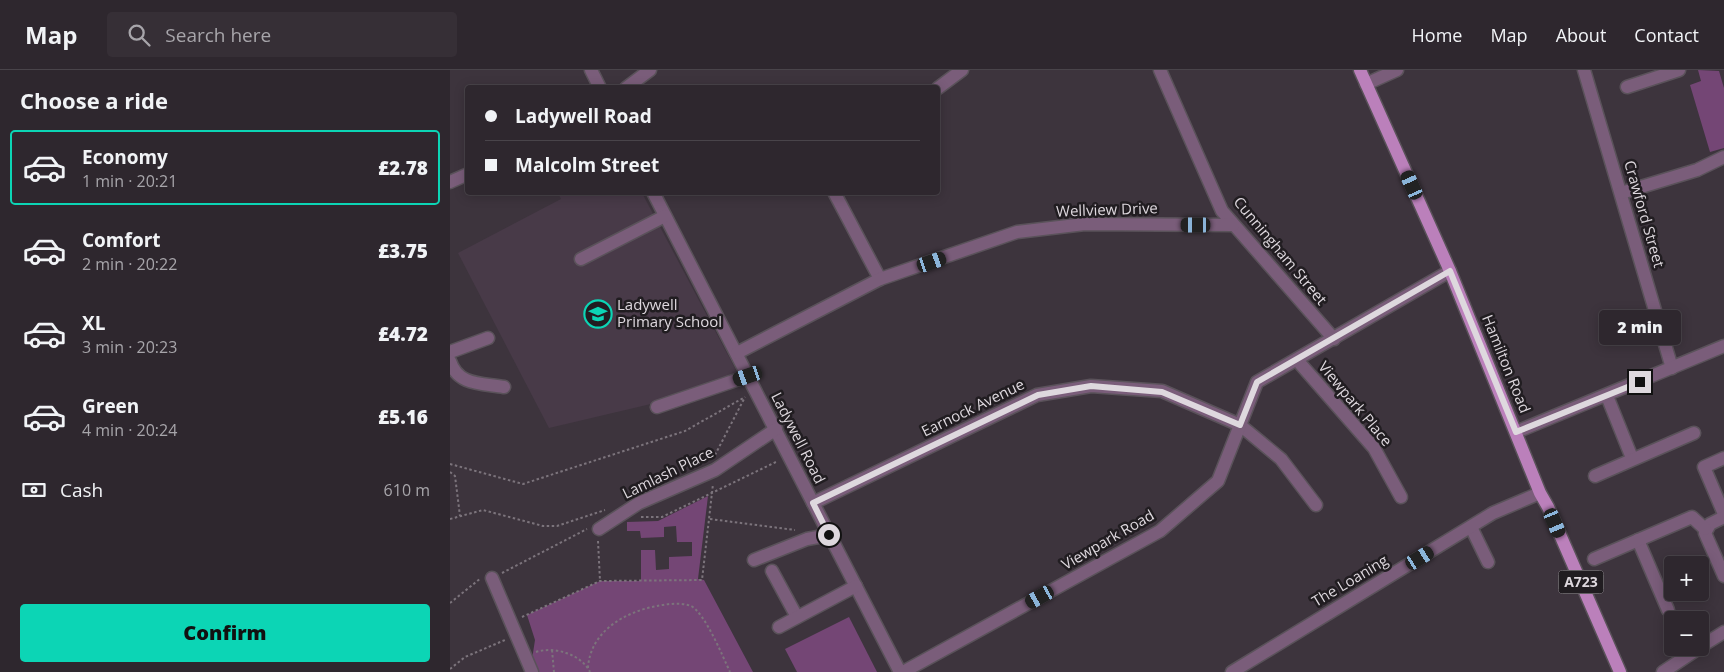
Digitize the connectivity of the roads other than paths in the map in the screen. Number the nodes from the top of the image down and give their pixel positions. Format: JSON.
{"nodes":[{"id":1,"x":591,"y":70,"type":"edge"},
{"id":2,"x":650,"y":70,"type":"edge"},
{"id":3,"x":962,"y":70,"type":"edge"},
{"id":4,"x":1160,"y":70,"type":"edge"},
{"id":5,"x":1360,"y":70,"type":"edge"},
{"id":6,"x":1397,"y":70,"type":"edge"},
{"id":7,"x":1584,"y":70,"type":"edge"},
{"id":8,"x":1678,"y":70,"type":"edge"},
{"id":9,"x":1366,"y":84,"type":"junction"},
{"id":10,"x":598,"y":85,"type":"edge"},
{"id":11,"x":630,"y":85,"type":"edge"},
{"id":12,"x":940,"y":86,"type":"edge"},
{"id":13,"x":1627,"y":87,"type":"dead end"},
{"id":14,"x":1724,"y":157,"type":"edge"},
{"id":15,"x":465,"y":175,"type":"edge"},
{"id":16,"x":450,"y":181,"type":"edge"},
{"id":17,"x":1621,"y":193,"type":"junction"},
{"id":18,"x":654,"y":195,"type":"edge"},
{"id":19,"x":836,"y":195,"type":"edge"},
{"id":20,"x":665,"y":216,"type":"junction"},
{"id":21,"x":1233,"y":225,"type":"junction"},
{"id":22,"x":581,"y":259,"type":"dead end"},
{"id":23,"x":1450,"y":271,"type":"junction"},
{"id":24,"x":880,"y":279,"type":"junction"},
{"id":25,"x":488,"y":338,"type":"dead end"},
{"id":26,"x":1334,"y":339,"type":"junction"},
{"id":27,"x":1724,"y":346,"type":"edge"},
{"id":28,"x":450,"y":352,"type":"edge"},
{"id":29,"x":737,"y":352,"type":"junction"},
{"id":30,"x":1296,"y":360,"type":"junction"},
{"id":31,"x":450,"y":361,"type":"edge"},
{"id":32,"x":1672,"y":368,"type":"junction"},
{"id":33,"x":750,"y":380,"type":"junction"},
{"id":34,"x":504,"y":388,"type":"dead end"},
{"id":35,"x":1607,"y":396,"type":"junction"},
{"id":36,"x":658,"y":407,"type":"dead end"},
{"id":37,"x":1240,"y":425,"type":"junction"},
{"id":38,"x":776,"y":429,"type":"junction"},
{"id":39,"x":1516,"y":432,"type":"junction"},
{"id":40,"x":1694,"y":433,"type":"dead end"},
{"id":41,"x":1632,"y":458,"type":"junction"},
{"id":42,"x":1724,"y":458,"type":"edge"},
{"id":43,"x":1595,"y":476,"type":"dead end"},
{"id":44,"x":1540,"y":493,"type":"junction"},
{"id":45,"x":1401,"y":497,"type":"dead end"},
{"id":46,"x":813,"y":503,"type":"junction"},
{"id":47,"x":1316,"y":506,"type":"dead end"},
{"id":48,"x":1724,"y":516,"type":"edge"},
{"id":49,"x":1470,"y":527,"type":"junction"},
{"id":50,"x":1706,"y":529,"type":"junction"},
{"id":51,"x":596,"y":531,"type":"road end"},
{"id":52,"x":829,"y":535,"type":"junction"},
{"id":53,"x":1638,"y":540,"type":"junction"},
{"id":54,"x":1594,"y":559,"type":"dead end"},
{"id":55,"x":754,"y":560,"type":"dead end"},
{"id":56,"x":1488,"y":562,"type":"dead end"},
{"id":57,"x":772,"y":571,"type":"dead end"},
{"id":58,"x":1724,"y":576,"type":"edge"},
{"id":59,"x":492,"y":578,"type":"road end"},
{"id":60,"x":856,"y":586,"type":"junction"},
{"id":61,"x":1668,"y":610,"type":"dead end"},
{"id":62,"x":796,"y":617,"type":"junction"},
{"id":63,"x":779,"y":627,"type":"dead end"},
{"id":64,"x":1724,"y":632,"type":"edge"},
{"id":65,"x":1709,"y":641,"type":"edge"},
{"id":66,"x":1687,"y":656,"type":"edge"},
{"id":67,"x":532,"y":672,"type":"edge"},
{"id":68,"x":901,"y":672,"type":"edge"},
{"id":69,"x":1232,"y":672,"type":"edge"},
{"id":70,"x":1620,"y":672,"type":"edge"},
{"id":71,"x":1663,"y":672,"type":"edge"}],
"edges":[{"from":1,"to":10,"type":"street"},
{"from":2,"to":11,"type":"street"},
{"from":3,"to":12,"type":"street"},
{"from":4,"to":21,"type":"street","name":"Cunningham Street"},
{"from":5,"to":9,"type":"main road","name":"Hamilton Road","number":"A723"},
{"from":6,"to":9,"type":"street"},
{"from":7,"to":17,"type":"street","name":"Crawford Street"},
{"from":8,"to":13,"type":"street"},
{"from":9,"to":23,"type":"main road","name":"Hamilton Road","number":"A723"},
{"from":14,"to":17,"type":"street"},
{"from":15,"to":16,"type":"street"},
{"from":17,"to":32,"type":"street","name":"Crawford Street"},
{"from":18,"to":20,"type":"street","name":"Ladywell Road"},
{"from":19,"to":24,"type":"street"},
{"from":20,"to":22,"type":"street"},
{"from":20,"to":29,"type":"street","name":"Ladywell Road"},
{"from":21,"to":24,"type":"street","name":"Wellview Drive"},
{"from":21,"to":26,"type":"street","name":"Cunningham Street"},
{"from":23,"to":26,"type":"street","name":"Viewpark Road"},
{"from":23,"to":39,"type":"main road","name":"Hamilton Road","number":"A723"},
{"from":24,"to":29,"type":"street","name":"Wellview Drive"},
{"from":25,"to":28,"type":"street"},
{"from":26,"to":30,"type":"street","name":"Viewpark Road"},
{"from":27,"to":32,"type":"street"},
{"from":29,"to":33,"type":"street","name":"Ladywell Road"},
{"from":30,"to":37,"type":"street","name":"Viewpark Road"},
{"from":30,"to":45,"type":"street","name":"Viewpark Place"},
{"from":31,"to":34,"type":"street"},
{"from":32,"to":35,"type":"street"},
{"from":33,"to":36,"type":"street"},
{"from":33,"to":38,"type":"street","name":"Ladywell Road"},
{"from":35,"to":39,"type":"street"},
{"from":35,"to":41,"type":"street"},
{"from":37,"to":46,"type":"street","name":"Earnock Avenue"},
{"from":37,"to":47,"type":"street","name":"Earnock Avenue"},
{"from":37,"to":68,"type":"street","name":"Viewpark Road"},
{"from":38,"to":46,"type":"street","name":"Ladywell Road"},
{"from":38,"to":51,"type":"street","name":"Lamlash Place"},
{"from":39,"to":44,"type":"main road","name":"Hamilton Road","number":"A723"},
{"from":40,"to":41,"type":"street"},
{"from":41,"to":43,"type":"street"},
{"from":42,"to":48,"type":"street"},
{"from":44,"to":49,"type":"street","name":"The Loaning"},
{"from":44,"to":70,"type":"main road","name":"Hamilton Road","number":"A723"},
{"from":46,"to":52,"type":"street","name":"Ladywell Road"},
{"from":48,"to":50,"type":"street"},
{"from":49,"to":56,"type":"street"},
{"from":49,"to":69,"type":"street","name":"The Loaning"},
{"from":50,"to":53,"type":"street"},
{"from":50,"to":58,"type":"street"},
{"from":52,"to":55,"type":"street"},
{"from":52,"to":60,"type":"street","name":"Ladywell Road"},
{"from":53,"to":54,"type":"street"},
{"from":53,"to":61,"type":"street"},
{"from":57,"to":62,"type":"street"},
{"from":59,"to":67,"type":"street"},
{"from":60,"to":62,"type":"street"},
{"from":60,"to":68,"type":"street","name":"Ladywell Road"},
{"from":62,"to":63,"type":"street"},
{"from":64,"to":65,"type":"street"},
{"from":66,"to":71,"type":"street"}]}
